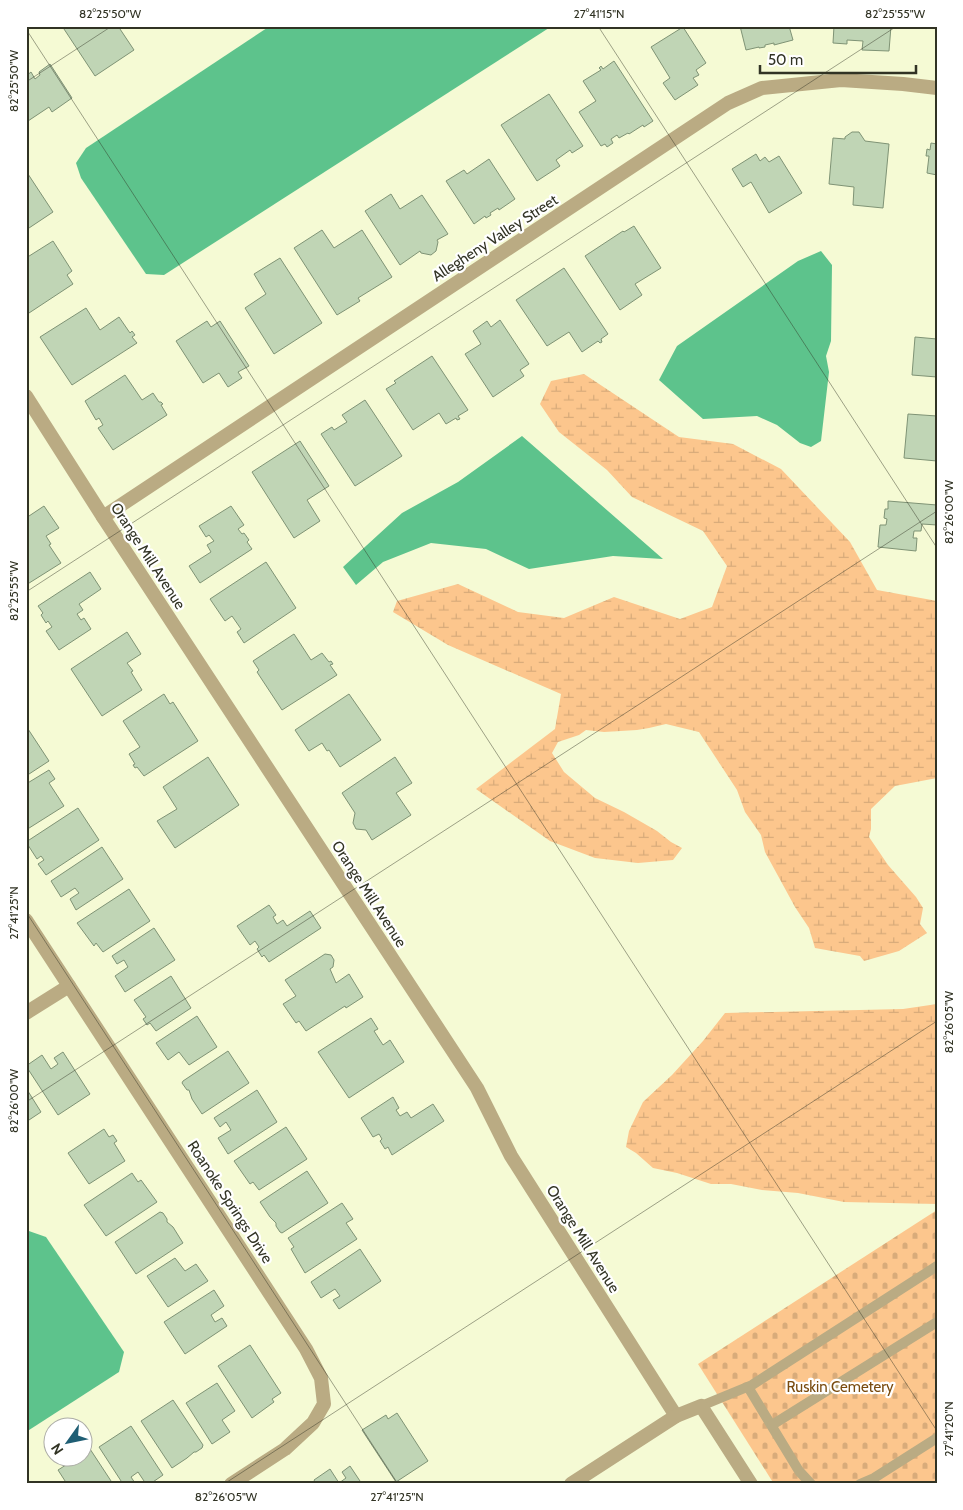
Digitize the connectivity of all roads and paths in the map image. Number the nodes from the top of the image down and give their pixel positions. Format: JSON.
{"nodes":[{"id":1,"x":937,"y":88,"type":"edge"},
{"id":2,"x":26,"y":396,"type":"edge"},
{"id":3,"x":103,"y":517,"type":"junction"},
{"id":4,"x":26,"y":920,"type":"edge"},
{"id":5,"x":70,"y":986,"type":"junction"},
{"id":6,"x":26,"y":1014,"type":"edge"},
{"id":7,"x":937,"y":1266,"type":"edge"},
{"id":8,"x":937,"y":1322,"type":"edge"},
{"id":9,"x":748,"y":1387,"type":"junction"},
{"id":10,"x":701,"y":1406,"type":"junction"},
{"id":11,"x":676,"y":1416,"type":"junction"},
{"id":12,"x":772,"y":1425,"type":"junction"},
{"id":13,"x":937,"y":1438,"type":"edge"},
{"id":14,"x":232,"y":1484,"type":"edge"},
{"id":15,"x":571,"y":1484,"type":"edge"},
{"id":16,"x":751,"y":1484,"type":"edge"},
{"id":17,"x":811,"y":1484,"type":"edge"},
{"id":18,"x":860,"y":1484,"type":"edge"}],
"edges":[{"from":1,"to":3,"type":"street","name":"Allegheny Valley Street"},
{"from":2,"to":3,"type":"street","name":"Orange Mill Avenue"},
{"from":3,"to":11,"type":"street","name":"Orange Mill Avenue"},
{"from":4,"to":5,"type":"street","name":"Roanoke Springs Drive"},
{"from":5,"to":6,"type":"street"},
{"from":5,"to":14,"type":"street","name":"Roanoke Springs Drive"},
{"from":7,"to":9,"type":"lane"},
{"from":8,"to":12,"type":"lane"},
{"from":9,"to":10,"type":"lane"},
{"from":9,"to":12,"type":"lane"},
{"from":10,"to":11,"type":"street"},
{"from":10,"to":16,"type":"street"},
{"from":11,"to":15,"type":"street"},
{"from":12,"to":17,"type":"lane"},
{"from":13,"to":18,"type":"lane"}]}
